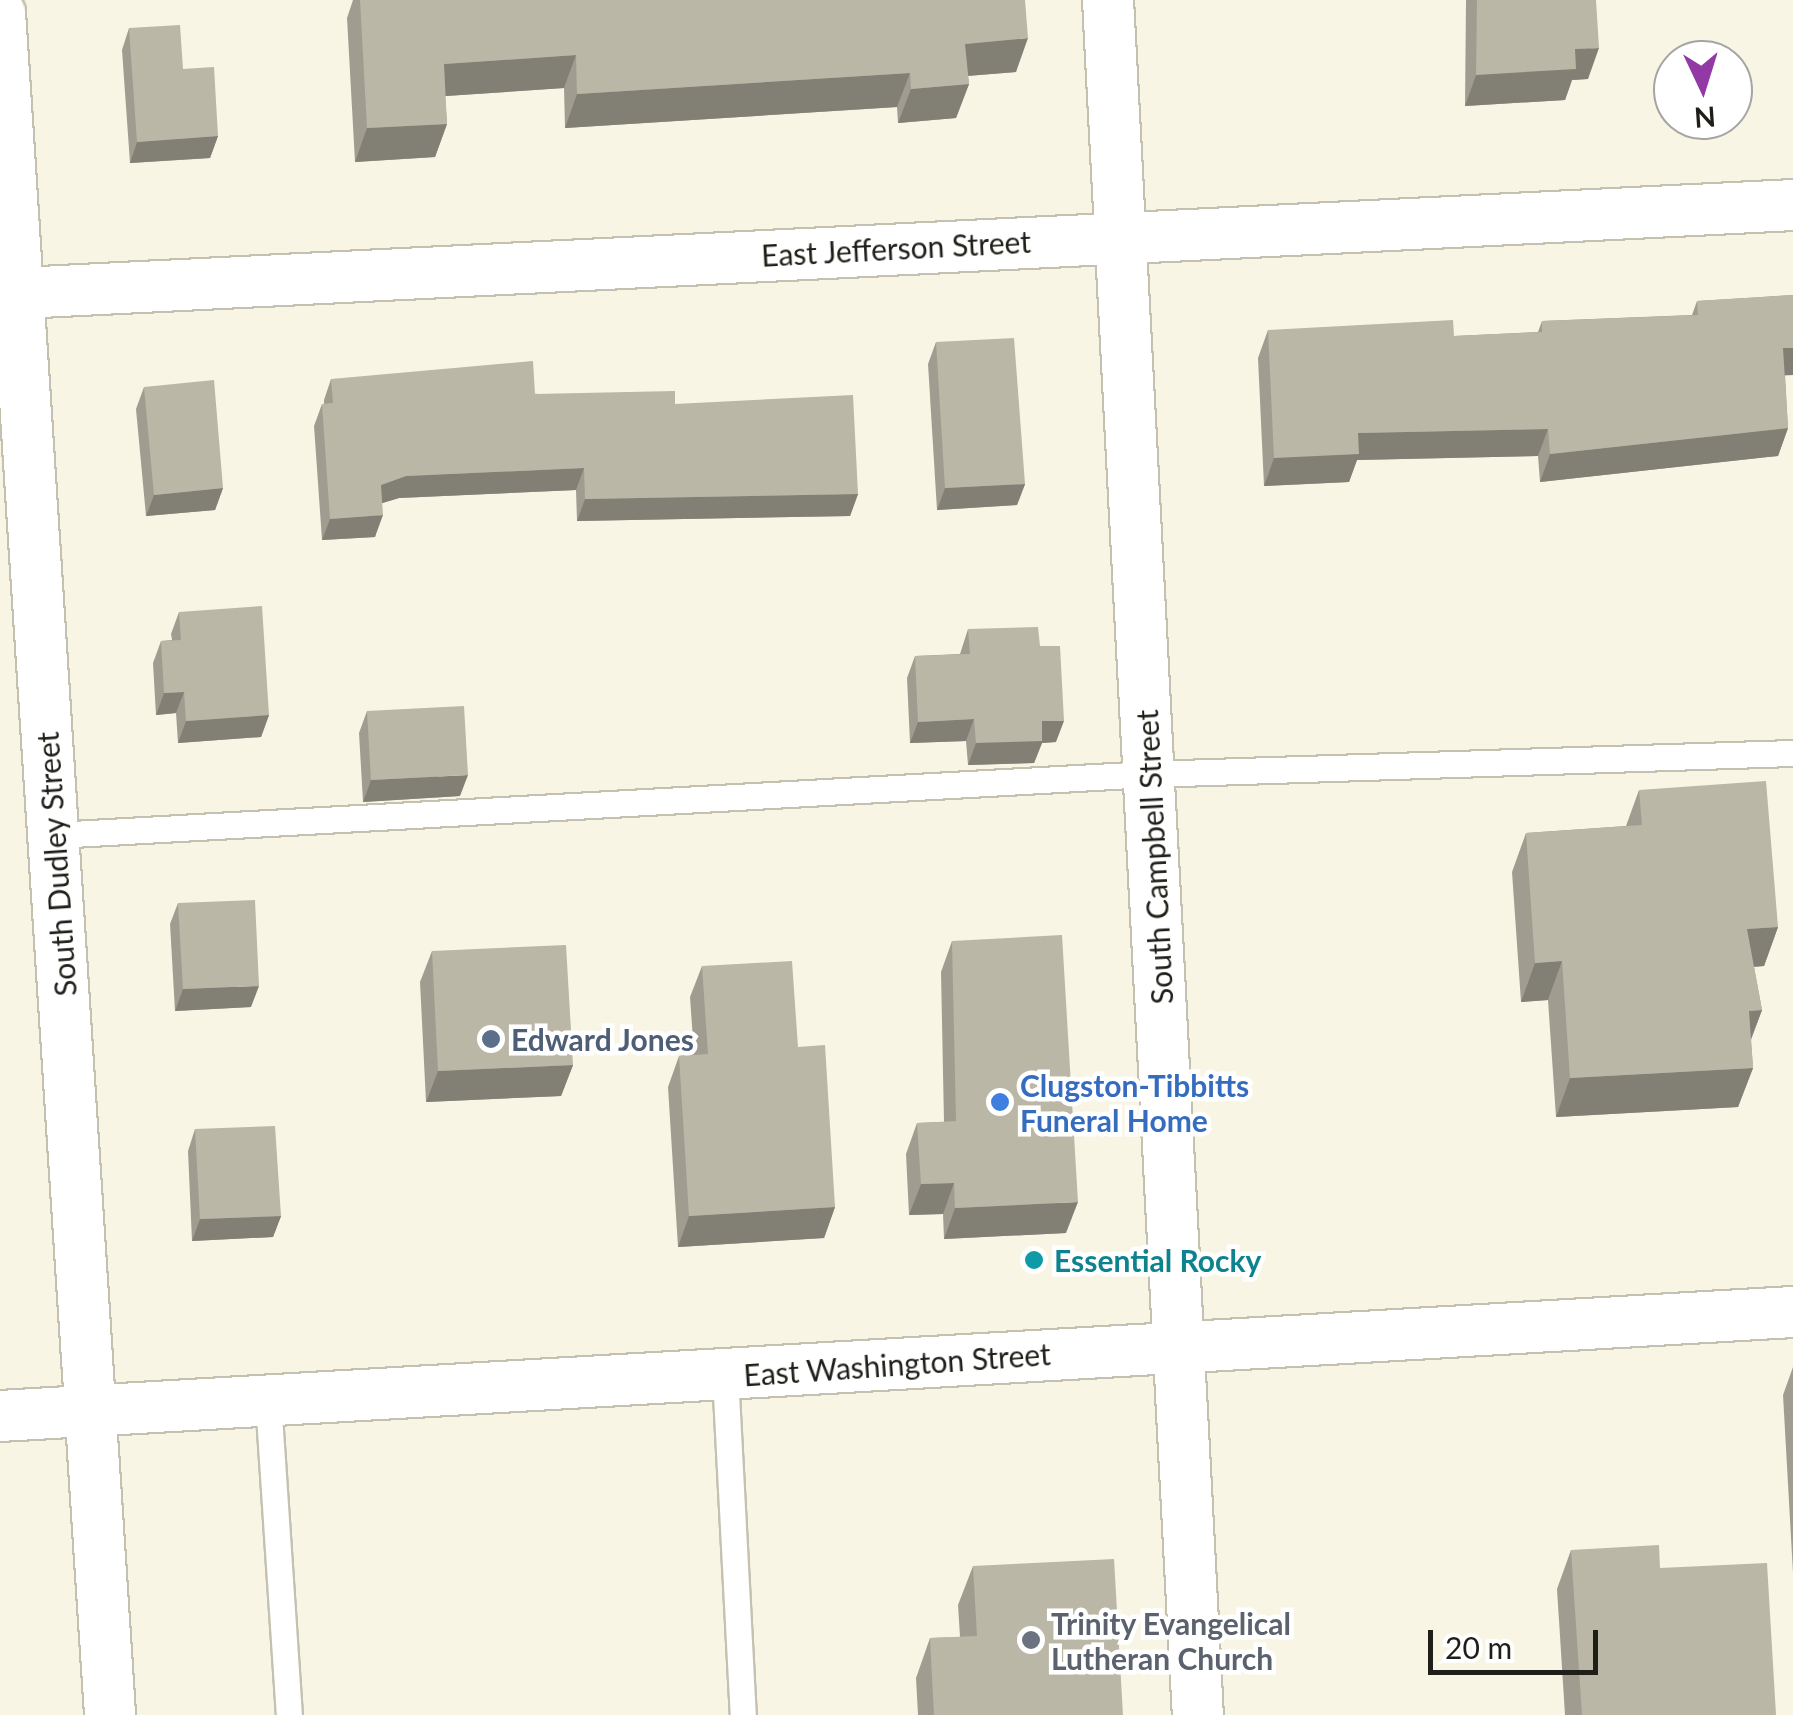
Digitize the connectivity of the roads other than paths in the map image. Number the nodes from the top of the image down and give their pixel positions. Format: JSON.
{"nodes":[{"id":1,"x":1108,"y":0,"type":"edge"},
{"id":2,"x":0,"y":13,"type":"edge"},
{"id":3,"x":1793,"y":204,"type":"edge"},
{"id":4,"x":1120,"y":236,"type":"junction"},
{"id":5,"x":8,"y":294,"type":"edge"},
{"id":6,"x":1793,"y":753,"type":"edge"},
{"id":7,"x":1149,"y":774,"type":"junction"},
{"id":8,"x":54,"y":835,"type":"junction"},
{"id":9,"x":1793,"y":1312,"type":"edge"},
{"id":10,"x":1181,"y":1347,"type":"junction"},
{"id":11,"x":725,"y":1375,"type":"junction"},
{"id":12,"x":268,"y":1400,"type":"junction"},
{"id":13,"x":94,"y":1410,"type":"junction"},
{"id":14,"x":0,"y":1416,"type":"edge"},
{"id":15,"x":110,"y":1715,"type":"edge"},
{"id":16,"x":289,"y":1715,"type":"edge"},
{"id":17,"x":744,"y":1715,"type":"edge"},
{"id":18,"x":1198,"y":1715,"type":"edge"}],
"edges":[{"from":1,"to":4,"type":"street","name":"South Campbell Street"},
{"from":2,"to":5,"type":"street","name":"South Dudley Street"},
{"from":3,"to":4,"type":"street","name":"East Jefferson Street"},
{"from":4,"to":5,"type":"street","name":"East Jefferson Street"},
{"from":4,"to":7,"type":"street","name":"South Campbell Street"},
{"from":5,"to":8,"type":"street","name":"South Dudley Street"},
{"from":6,"to":7,"type":"lane"},
{"from":7,"to":8,"type":"lane"},
{"from":7,"to":10,"type":"street","name":"South Campbell Street"},
{"from":8,"to":13,"type":"street","name":"South Dudley Street"},
{"from":9,"to":10,"type":"street","name":"East Washington Street"},
{"from":10,"to":11,"type":"street","name":"East Washington Street"},
{"from":10,"to":18,"type":"street","name":"South Campbell Street"},
{"from":11,"to":12,"type":"street","name":"East Washington Street"},
{"from":11,"to":17,"type":"lane"},
{"from":12,"to":13,"type":"street","name":"East Washington Street"},
{"from":12,"to":16,"type":"lane"},
{"from":13,"to":14,"type":"street","name":"East Washington Street"},
{"from":13,"to":15,"type":"street","name":"South Dudley Street"}]}
